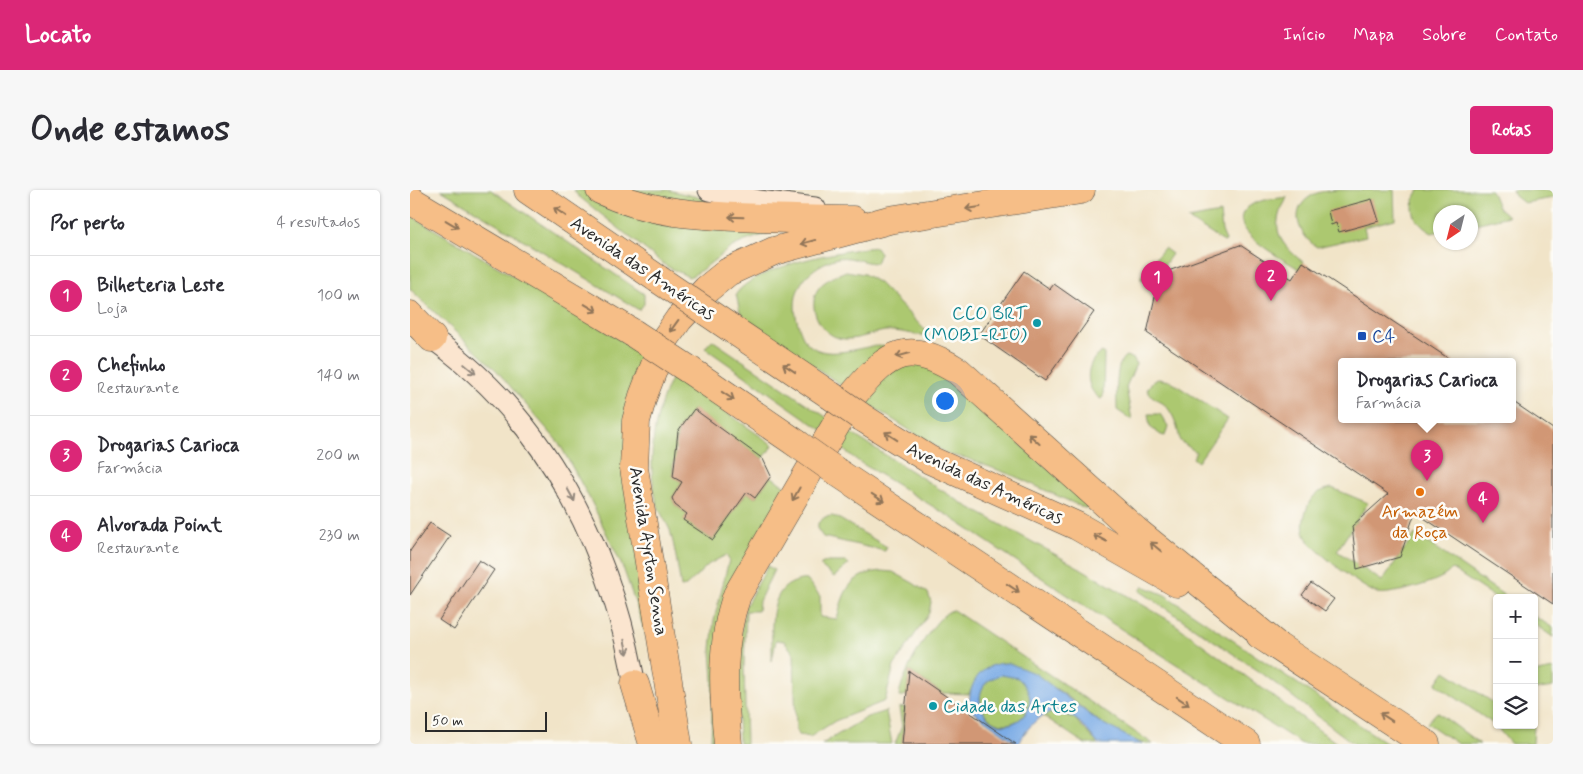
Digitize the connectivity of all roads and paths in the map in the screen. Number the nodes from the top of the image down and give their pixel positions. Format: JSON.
{"nodes":[{"id":1,"x":528,"y":190,"type":"edge"},
{"id":2,"x":600,"y":190,"type":"edge"},
{"id":3,"x":709,"y":190,"type":"edge"},
{"id":4,"x":1081,"y":190,"type":"edge"},
{"id":5,"x":410,"y":200,"type":"edge"},
{"id":6,"x":889,"y":220,"type":"junction"},
{"id":7,"x":410,"y":315,"type":"edge"},
{"id":8,"x":410,"y":323,"type":"edge"},
{"id":9,"x":432,"y":338,"type":"junction"},
{"id":10,"x":1275,"y":644,"type":"junction"},
{"id":11,"x":668,"y":669,"type":"junction"},
{"id":12,"x":635,"y":684,"type":"junction"},
{"id":13,"x":643,"y":744,"type":"edge"},
{"id":14,"x":653,"y":744,"type":"edge"},
{"id":15,"x":678,"y":744,"type":"edge"},
{"id":16,"x":690,"y":744,"type":"edge"},
{"id":17,"x":728,"y":744,"type":"edge"},
{"id":18,"x":1246,"y":744,"type":"edge"},
{"id":19,"x":1426,"y":744,"type":"edge"}],
"edges":[{"from":10,"to":1,"type":"highway","name":"Avenida das Américas","one_way":true,"bridge":true},
{"from":6,"to":2,"type":"highway","one_way":true},
{"from":3,"to":6,"type":"main road"},
{"from":4,"to":6,"type":"highway","name":"Avenida Ayrton Senna","one_way":true},
{"from":5,"to":18,"type":"highway","one_way":true,"bridge":true},
{"from":6,"to":11,"type":"highway","name":"Avenida Ayrton Senna","one_way":true},
{"from":7,"to":9,"type":"highway"},
{"from":8,"to":9,"type":"main road"},
{"from":9,"to":12,"type":"main road","one_way":true},
{"from":10,"to":17,"type":"highway","one_way":true},
{"from":19,"to":10,"type":"highway","name":"Avenida das Américas","one_way":true},
{"from":11,"to":15,"type":"highway","name":"Avenida Ayrton Senna"},
{"from":11,"to":16,"type":"highway"},
{"from":12,"to":13,"type":"main road"},
{"from":12,"to":14,"type":"highway"}]}
